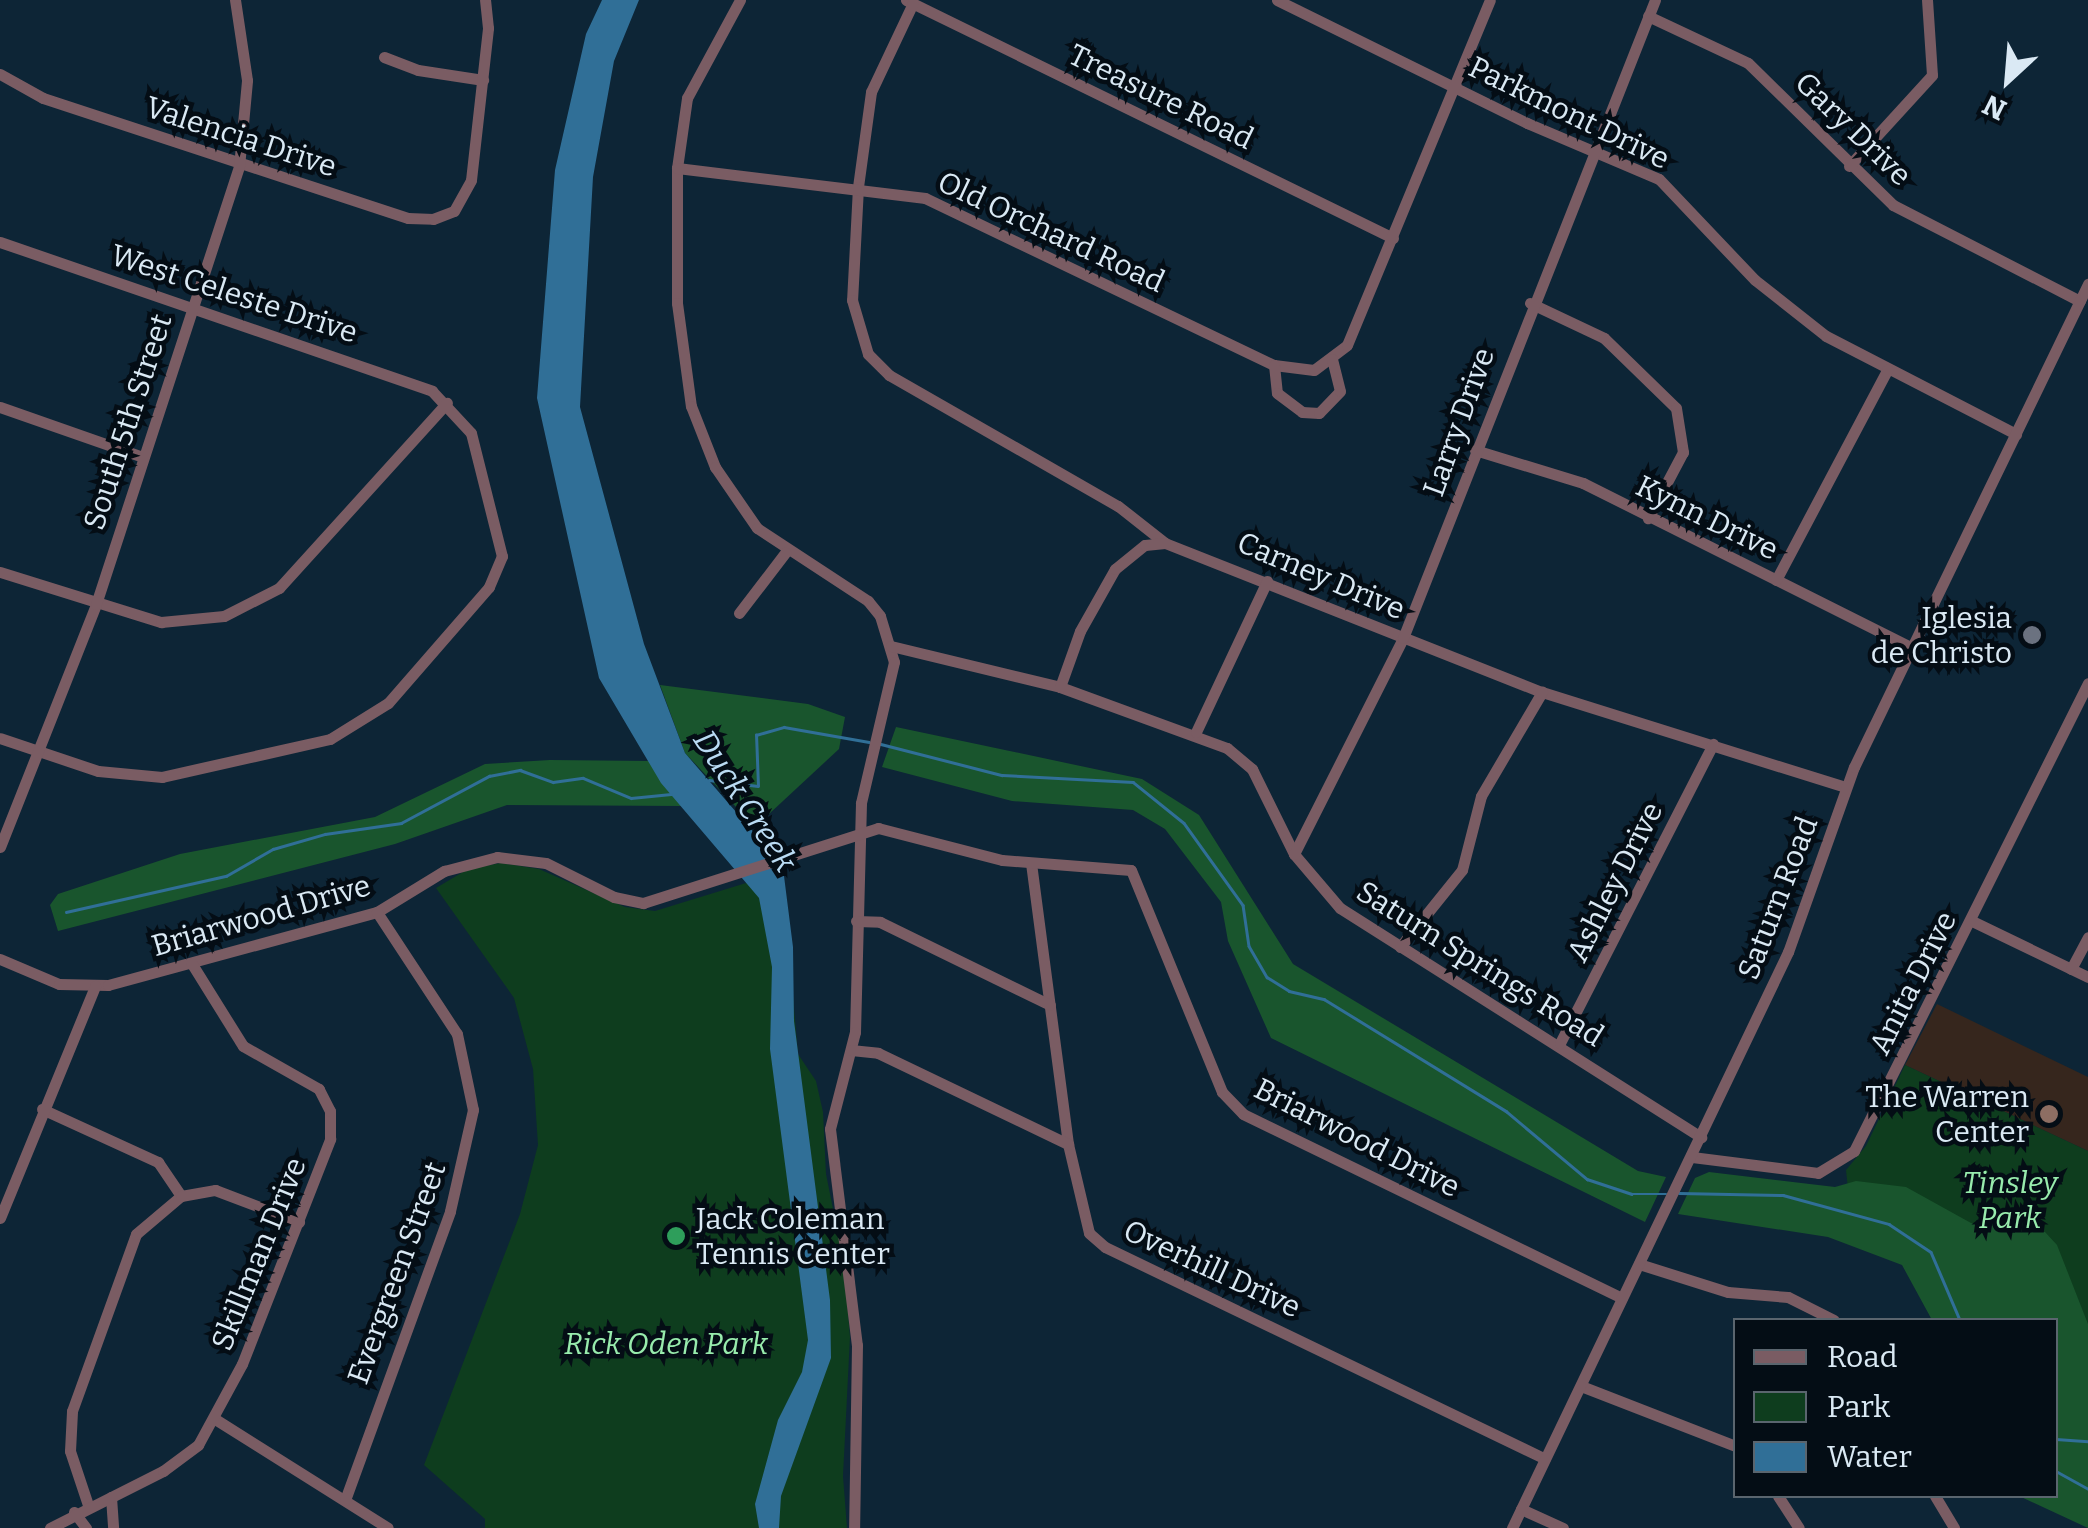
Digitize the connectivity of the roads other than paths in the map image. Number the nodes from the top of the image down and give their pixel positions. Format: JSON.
{"nodes":[{"id":1,"x":235,"y":0,"type":"edge"},
{"id":2,"x":485,"y":0,"type":"edge"},
{"id":3,"x":740,"y":0,"type":"edge"},
{"id":4,"x":1277,"y":0,"type":"edge"},
{"id":5,"x":1490,"y":0,"type":"edge"},
{"id":6,"x":1654,"y":0,"type":"edge"},
{"id":7,"x":1927,"y":0,"type":"edge"},
{"id":8,"x":910,"y":2,"type":"edge"},
{"id":9,"x":1648,"y":16,"type":"junction"},
{"id":10,"x":384,"y":57,"type":"dead end"},
{"id":11,"x":0,"y":74,"type":"edge"},
{"id":12,"x":483,"y":80,"type":"junction"},
{"id":13,"x":1454,"y":86,"type":"junction"},
{"id":14,"x":1593,"y":150,"type":"junction"},
{"id":15,"x":240,"y":164,"type":"junction"},
{"id":16,"x":1849,"y":166,"type":"junction"},
{"id":17,"x":678,"y":168,"type":"junction"},
{"id":18,"x":858,"y":187,"type":"junction"},
{"id":19,"x":1394,"y":238,"type":"junction"},
{"id":20,"x":0,"y":242,"type":"edge"},
{"id":21,"x":2088,"y":284,"type":"edge"},
{"id":22,"x":2080,"y":301,"type":"junction"},
{"id":23,"x":1530,"y":302,"type":"junction"},
{"id":24,"x":192,"y":306,"type":"junction"},
{"id":25,"x":1332,"y":359,"type":"junction"},
{"id":26,"x":1274,"y":364,"type":"junction"},
{"id":27,"x":1887,"y":370,"type":"junction"},
{"id":28,"x":447,"y":403,"type":"junction"},
{"id":29,"x":0,"y":407,"type":"edge"},
{"id":30,"x":2016,"y":434,"type":"junction"},
{"id":31,"x":1475,"y":450,"type":"junction"},
{"id":32,"x":143,"y":456,"type":"junction"},
{"id":33,"x":1648,"y":518,"type":"junction"},
{"id":34,"x":1165,"y":543,"type":"junction"},
{"id":35,"x":785,"y":552,"type":"junction"},
{"id":36,"x":0,"y":572,"type":"edge"},
{"id":37,"x":1776,"y":580,"type":"junction"},
{"id":38,"x":1267,"y":581,"type":"junction"},
{"id":39,"x":96,"y":604,"type":"junction"},
{"id":40,"x":739,"y":613,"type":"dead end"},
{"id":41,"x":1403,"y":638,"type":"junction"},
{"id":42,"x":891,"y":646,"type":"junction"},
{"id":43,"x":1910,"y":647,"type":"junction"},
{"id":44,"x":2088,"y":682,"type":"edge"},
{"id":45,"x":1060,"y":687,"type":"junction"},
{"id":46,"x":1542,"y":692,"type":"junction"},
{"id":47,"x":1196,"y":732,"type":"junction"},
{"id":48,"x":0,"y":738,"type":"edge"},
{"id":49,"x":1713,"y":744,"type":"junction"},
{"id":50,"x":38,"y":750,"type":"junction"},
{"id":51,"x":1846,"y":787,"type":"junction"},
{"id":52,"x":859,"y":833,"type":"junction"},
{"id":53,"x":0,"y":848,"type":"edge"},
{"id":54,"x":1294,"y":854,"type":"junction"},
{"id":55,"x":1032,"y":863,"type":"junction"},
{"id":56,"x":378,"y":912,"type":"junction"},
{"id":57,"x":1972,"y":920,"type":"junction"},
{"id":58,"x":856,"y":921,"type":"junction"},
{"id":59,"x":2088,"y":936,"type":"edge"},
{"id":60,"x":1400,"y":946,"type":"junction"},
{"id":61,"x":0,"y":958,"type":"edge"},
{"id":62,"x":192,"y":964,"type":"junction"},
{"id":63,"x":2071,"y":969,"type":"junction"},
{"id":64,"x":2088,"y":977,"type":"edge"},
{"id":65,"x":95,"y":986,"type":"junction"},
{"id":66,"x":1050,"y":1005,"type":"junction"},
{"id":67,"x":1560,"y":1043,"type":"junction"},
{"id":68,"x":851,"y":1050,"type":"junction"},
{"id":69,"x":42,"y":1109,"type":"junction"},
{"id":70,"x":1701,"y":1137,"type":"junction"},
{"id":71,"x":1068,"y":1144,"type":"junction"},
{"id":72,"x":1692,"y":1158,"type":"junction"},
{"id":73,"x":181,"y":1196,"type":"junction"},
{"id":74,"x":0,"y":1218,"type":"edge"},
{"id":75,"x":299,"y":1222,"type":"junction"},
{"id":76,"x":1638,"y":1264,"type":"junction"},
{"id":77,"x":1622,"y":1298,"type":"junction"},
{"id":78,"x":1830,"y":1318,"type":"edge"},
{"id":79,"x":1582,"y":1386,"type":"junction"},
{"id":80,"x":215,"y":1419,"type":"junction"},
{"id":81,"x":1733,"y":1445,"type":"edge"},
{"id":82,"x":1545,"y":1459,"type":"junction"},
{"id":83,"x":111,"y":1497,"type":"junction"},
{"id":84,"x":1779,"y":1498,"type":"edge"},
{"id":85,"x":1936,"y":1498,"type":"edge"},
{"id":86,"x":344,"y":1500,"type":"junction"},
{"id":87,"x":88,"y":1504,"type":"junction"},
{"id":88,"x":1521,"y":1509,"type":"junction"},
{"id":89,"x":74,"y":1512,"type":"junction"},
{"id":90,"x":50,"y":1528,"type":"edge"},
{"id":91,"x":86,"y":1528,"type":"edge"},
{"id":92,"x":114,"y":1528,"type":"edge"},
{"id":93,"x":388,"y":1528,"type":"edge"},
{"id":94,"x":854,"y":1528,"type":"edge"},
{"id":95,"x":1512,"y":1528,"type":"edge"},
{"id":96,"x":1563,"y":1528,"type":"edge"},
{"id":97,"x":1799,"y":1528,"type":"edge"},
{"id":98,"x":1954,"y":1528,"type":"edge"}],
"edges":[{"from":1,"to":15,"type":"street","name":"South 5th Street"},
{"from":2,"to":12,"type":"street"},
{"from":3,"to":17,"type":"street"},
{"from":4,"to":13,"type":"street","name":"Parkmont Drive"},
{"from":5,"to":13,"type":"street"},
{"from":6,"to":9,"type":"street","name":"Larry Drive"},
{"from":7,"to":16,"type":"street"},
{"from":8,"to":18,"type":"street","name":"Carney Drive"},
{"from":8,"to":19,"type":"street","name":"Treasure Road"},
{"from":9,"to":14,"type":"street","name":"Larry Drive"},
{"from":9,"to":16,"type":"street","name":"Gary Drive"},
{"from":10,"to":12,"type":"street"},
{"from":11,"to":15,"type":"street","name":"Valencia Drive"},
{"from":12,"to":15,"type":"street","name":"Valencia Drive"},
{"from":13,"to":14,"type":"street","name":"Parkmont Drive"},
{"from":13,"to":19,"type":"street"},
{"from":14,"to":23,"type":"street","name":"Larry Drive"},
{"from":14,"to":27,"type":"street","name":"Parkmont Drive"},
{"from":15,"to":24,"type":"street","name":"South 5th Street"},
{"from":16,"to":22,"type":"street","name":"Gary Drive"},
{"from":17,"to":18,"type":"street","name":"Old Orchard Road"},
{"from":17,"to":35,"type":"street"},
{"from":18,"to":26,"type":"street","name":"Old Orchard Road"},
{"from":18,"to":34,"type":"street","name":"Carney Drive"},
{"from":19,"to":25,"type":"street"},
{"from":20,"to":24,"type":"street","name":"West Celeste Drive"},
{"from":21,"to":22,"type":"street","name":"Saturn Road"},
{"from":22,"to":30,"type":"street","name":"Saturn Road"},
{"from":23,"to":31,"type":"street","name":"Larry Drive"},
{"from":23,"to":33,"type":"street"},
{"from":24,"to":28,"type":"street","name":"West Celeste Drive"},
{"from":24,"to":32,"type":"street","name":"South 5th Street"},
{"from":25,"to":26,"type":"street","name":"Old Orchard Road"},
{"from":25,"to":26,"type":"street"},
{"from":27,"to":30,"type":"street","name":"Parkmont Drive"},
{"from":27,"to":37,"type":"street"},
{"from":28,"to":39,"type":"street"},
{"from":28,"to":50,"type":"street"},
{"from":29,"to":32,"type":"street"},
{"from":30,"to":43,"type":"street","name":"Saturn Road"},
{"from":31,"to":33,"type":"street","name":"Kynn Drive"},
{"from":31,"to":41,"type":"street","name":"Larry Drive"},
{"from":32,"to":39,"type":"street","name":"South 5th Street"},
{"from":33,"to":37,"type":"street","name":"Kynn Drive"},
{"from":34,"to":38,"type":"street","name":"Carney Drive"},
{"from":34,"to":45,"type":"street"},
{"from":35,"to":40,"type":"street"},
{"from":35,"to":42,"type":"street"},
{"from":36,"to":39,"type":"street"},
{"from":37,"to":43,"type":"street","name":"Kynn Drive"},
{"from":38,"to":41,"type":"street","name":"Carney Drive"},
{"from":38,"to":47,"type":"street"},
{"from":39,"to":50,"type":"street","name":"South 5th Street"},
{"from":41,"to":46,"type":"street","name":"Carney Drive"},
{"from":41,"to":54,"type":"street","name":"Larry Drive"},
{"from":42,"to":45,"type":"street","name":"Saturn Springs Road"},
{"from":42,"to":52,"type":"street"},
{"from":43,"to":51,"type":"street","name":"Saturn Road"},
{"from":44,"to":57,"type":"street","name":"Anita Drive"},
{"from":45,"to":47,"type":"street","name":"Saturn Springs Road"},
{"from":46,"to":49,"type":"street","name":"Carney Drive"},
{"from":46,"to":60,"type":"street"},
{"from":47,"to":54,"type":"street","name":"Saturn Springs Road"},
{"from":48,"to":50,"type":"street"},
{"from":49,"to":51,"type":"street","name":"Carney Drive"},
{"from":49,"to":67,"type":"street","name":"Ashley Drive"},
{"from":50,"to":53,"type":"street","name":"South 5th Street"},
{"from":51,"to":70,"type":"street","name":"Saturn Road"},
{"from":52,"to":55,"type":"street","name":"Briarwood Drive"},
{"from":52,"to":56,"type":"street","name":"Briarwood Drive"},
{"from":52,"to":58,"type":"street"},
{"from":54,"to":60,"type":"street","name":"Saturn Springs Road"},
{"from":55,"to":66,"type":"street","name":"Overhill Drive"},
{"from":55,"to":77,"type":"street","name":"Briarwood Drive"},
{"from":56,"to":62,"type":"street","name":"Briarwood Drive"},
{"from":56,"to":86,"type":"street","name":"Evergreen Street"},
{"from":57,"to":63,"type":"street"},
{"from":57,"to":72,"type":"street","name":"Anita Drive"},
{"from":58,"to":66,"type":"street"},
{"from":58,"to":68,"type":"street"},
{"from":59,"to":63,"type":"street"},
{"from":60,"to":67,"type":"street","name":"Saturn Springs Road"},
{"from":61,"to":65,"type":"street","name":"Briarwood Drive"},
{"from":62,"to":65,"type":"street","name":"Briarwood Drive"},
{"from":62,"to":75,"type":"street","name":"Skillman Drive"},
{"from":63,"to":64,"type":"street"},
{"from":65,"to":69,"type":"street"},
{"from":66,"to":71,"type":"street","name":"Overhill Drive"},
{"from":67,"to":70,"type":"street","name":"Saturn Springs Road"},
{"from":68,"to":71,"type":"street"},
{"from":68,"to":94,"type":"street"},
{"from":69,"to":73,"type":"street"},
{"from":69,"to":74,"type":"street"},
{"from":70,"to":72,"type":"street","name":"Saturn Road"},
{"from":71,"to":82,"type":"street","name":"Overhill Drive"},
{"from":72,"to":76,"type":"street","name":"Saturn Road"},
{"from":73,"to":75,"type":"street"},
{"from":73,"to":87,"type":"street"},
{"from":75,"to":80,"type":"street","name":"Skillman Drive"},
{"from":76,"to":77,"type":"street","name":"Saturn Road"},
{"from":76,"to":78,"type":"street"},
{"from":77,"to":79,"type":"street","name":"Saturn Road"},
{"from":79,"to":81,"type":"street"},
{"from":79,"to":82,"type":"street","name":"Saturn Road"},
{"from":80,"to":83,"type":"street","name":"Skillman Drive"},
{"from":80,"to":86,"type":"street"},
{"from":82,"to":88,"type":"street","name":"Saturn Road"},
{"from":83,"to":87,"type":"street","name":"Skillman Drive"},
{"from":83,"to":92,"type":"street"},
{"from":84,"to":97,"type":"street"},
{"from":85,"to":98,"type":"street"},
{"from":86,"to":93,"type":"street"},
{"from":87,"to":89,"type":"street","name":"Skillman Drive"},
{"from":88,"to":95,"type":"street","name":"Saturn Road"},
{"from":88,"to":96,"type":"street"},
{"from":89,"to":90,"type":"street","name":"Skillman Drive"},
{"from":89,"to":91,"type":"street"}]}
